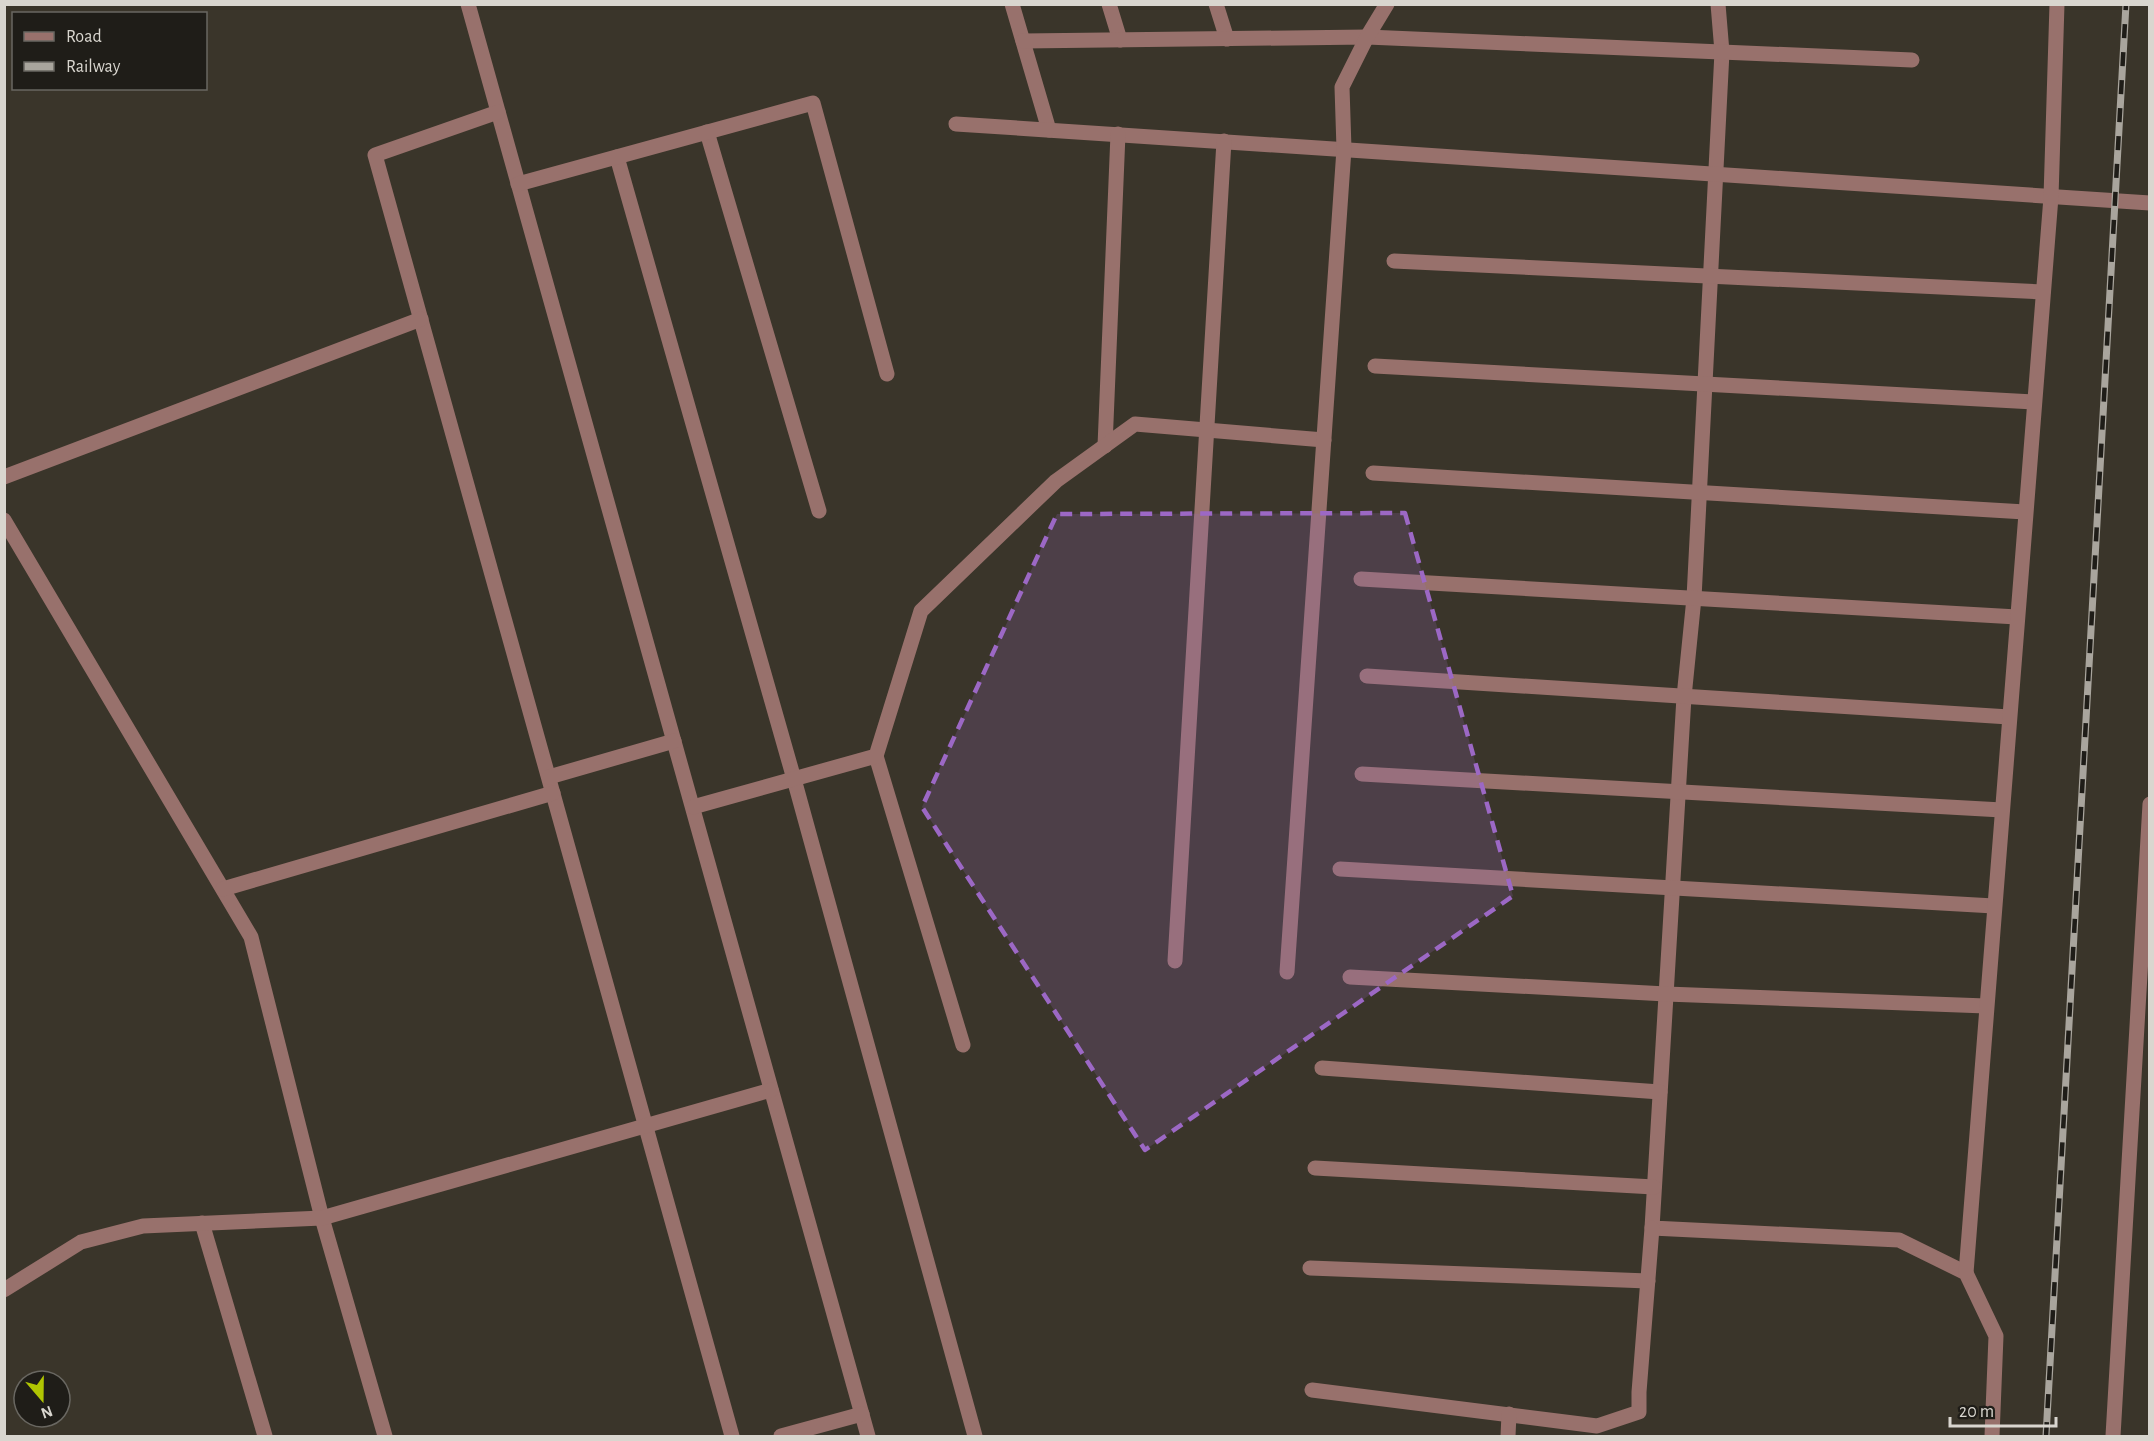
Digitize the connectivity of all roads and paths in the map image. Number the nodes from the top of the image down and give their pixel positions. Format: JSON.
{"nodes":[{"id":1,"x":468,"y":4,"type":"edge"},
{"id":2,"x":1012,"y":4,"type":"edge"},
{"id":3,"x":1109,"y":4,"type":"edge"},
{"id":4,"x":1216,"y":4,"type":"edge"},
{"id":5,"x":1387,"y":4,"type":"edge"},
{"id":6,"x":1718,"y":4,"type":"edge"},
{"id":7,"x":2057,"y":4,"type":"edge"},
{"id":8,"x":1367,"y":38,"type":"junction"},
{"id":9,"x":1227,"y":39,"type":"junction"},
{"id":10,"x":1119,"y":40,"type":"junction"},
{"id":11,"x":1023,"y":41,"type":"junction"},
{"id":12,"x":1722,"y":52,"type":"junction"},
{"id":13,"x":1912,"y":60,"type":"dead end"},
{"id":14,"x":498,"y":112,"type":"junction"},
{"id":15,"x":956,"y":124,"type":"dead end"},
{"id":16,"x":1049,"y":130,"type":"junction"},
{"id":17,"x":707,"y":132,"type":"junction"},
{"id":18,"x":1118,"y":134,"type":"junction"},
{"id":19,"x":1224,"y":141,"type":"junction"},
{"id":20,"x":1344,"y":149,"type":"junction"},
{"id":21,"x":617,"y":157,"type":"junction"},
{"id":22,"x":1716,"y":174,"type":"junction"},
{"id":23,"x":518,"y":184,"type":"junction"},
{"id":24,"x":2051,"y":197,"type":"junction"},
{"id":25,"x":2150,"y":203,"type":"edge"},
{"id":26,"x":1394,"y":261,"type":"dead end"},
{"id":27,"x":1710,"y":277,"type":"junction"},
{"id":28,"x":2043,"y":292,"type":"junction"},
{"id":29,"x":421,"y":319,"type":"junction"},
{"id":30,"x":1375,"y":366,"type":"dead end"},
{"id":31,"x":887,"y":374,"type":"dead end"},
{"id":32,"x":1705,"y":385,"type":"junction"},
{"id":33,"x":2034,"y":402,"type":"junction"},
{"id":34,"x":1207,"y":430,"type":"junction"},
{"id":35,"x":1324,"y":440,"type":"junction"},
{"id":36,"x":1105,"y":446,"type":"junction"},
{"id":37,"x":1373,"y":473,"type":"dead end"},
{"id":38,"x":4,"y":477,"type":"edge"},
{"id":39,"x":1699,"y":492,"type":"junction"},
{"id":40,"x":819,"y":511,"type":"dead end"},
{"id":41,"x":2025,"y":512,"type":"junction"},
{"id":42,"x":4,"y":520,"type":"edge"},
{"id":43,"x":1361,"y":579,"type":"dead end"},
{"id":44,"x":1694,"y":598,"type":"junction"},
{"id":45,"x":2017,"y":617,"type":"junction"},
{"id":46,"x":1367,"y":676,"type":"dead end"},
{"id":47,"x":1684,"y":697,"type":"junction"},
{"id":48,"x":2010,"y":717,"type":"junction"},
{"id":49,"x":674,"y":741,"type":"junction"},
{"id":50,"x":876,"y":756,"type":"junction"},
{"id":51,"x":1362,"y":774,"type":"dead end"},
{"id":52,"x":549,"y":777,"type":"junction"},
{"id":53,"x":794,"y":779,"type":"junction"},
{"id":54,"x":553,"y":793,"type":"junction"},
{"id":55,"x":1678,"y":793,"type":"junction"},
{"id":56,"x":2150,"y":804,"type":"edge"},
{"id":57,"x":693,"y":807,"type":"junction"},
{"id":58,"x":2002,"y":810,"type":"junction"},
{"id":59,"x":1340,"y":869,"type":"dead end"},
{"id":60,"x":1672,"y":888,"type":"junction"},
{"id":61,"x":223,"y":889,"type":"junction"},
{"id":62,"x":1994,"y":906,"type":"junction"},
{"id":63,"x":1175,"y":962,"type":"dead end"},
{"id":64,"x":1287,"y":972,"type":"dead end"},
{"id":65,"x":1350,"y":977,"type":"dead end"},
{"id":66,"x":1666,"y":994,"type":"junction"},
{"id":67,"x":1986,"y":1006,"type":"junction"},
{"id":68,"x":963,"y":1046,"type":"dead end"},
{"id":69,"x":1322,"y":1068,"type":"dead end"},
{"id":70,"x":771,"y":1090,"type":"junction"},
{"id":71,"x":1660,"y":1092,"type":"junction"},
{"id":72,"x":646,"y":1126,"type":"junction"},
{"id":73,"x":1315,"y":1168,"type":"dead end"},
{"id":74,"x":1654,"y":1187,"type":"junction"},
{"id":75,"x":322,"y":1218,"type":"junction"},
{"id":76,"x":202,"y":1223,"type":"junction"},
{"id":77,"x":1652,"y":1228,"type":"junction"},
{"id":78,"x":1310,"y":1268,"type":"dead end"},
{"id":79,"x":1966,"y":1273,"type":"junction"},
{"id":80,"x":1648,"y":1281,"type":"junction"},
{"id":81,"x":4,"y":1290,"type":"edge"},
{"id":82,"x":1312,"y":1390,"type":"dead end"},
{"id":83,"x":862,"y":1414,"type":"junction"},
{"id":84,"x":1509,"y":1414,"type":"junction"},
{"id":85,"x":265,"y":1437,"type":"edge"},
{"id":86,"x":385,"y":1437,"type":"edge"},
{"id":87,"x":732,"y":1437,"type":"edge"},
{"id":88,"x":781,"y":1437,"type":"edge"},
{"id":89,"x":868,"y":1437,"type":"edge"},
{"id":90,"x":975,"y":1437,"type":"edge"},
{"id":91,"x":1508,"y":1437,"type":"edge"},
{"id":92,"x":1992,"y":1437,"type":"edge"},
{"id":93,"x":2112,"y":1437,"type":"edge"}],
"edges":[{"from":1,"to":14,"type":"street"},
{"from":2,"to":11,"type":"street"},
{"from":3,"to":10,"type":"street"},
{"from":4,"to":9,"type":"street"},
{"from":5,"to":8,"type":"street"},
{"from":6,"to":12,"type":"street"},
{"from":7,"to":24,"type":"street"},
{"from":8,"to":9,"type":"street"},
{"from":8,"to":12,"type":"street"},
{"from":8,"to":20,"type":"street"},
{"from":9,"to":10,"type":"street"},
{"from":10,"to":11,"type":"street"},
{"from":11,"to":16,"type":"street"},
{"from":12,"to":13,"type":"street"},
{"from":12,"to":22,"type":"street"},
{"from":14,"to":23,"type":"street"},
{"from":14,"to":29,"type":"street"},
{"from":15,"to":16,"type":"street"},
{"from":16,"to":18,"type":"street"},
{"from":17,"to":21,"type":"street"},
{"from":17,"to":31,"type":"street"},
{"from":17,"to":40,"type":"street"},
{"from":18,"to":19,"type":"street"},
{"from":18,"to":36,"type":"street"},
{"from":19,"to":20,"type":"street"},
{"from":19,"to":34,"type":"street"},
{"from":20,"to":22,"type":"street"},
{"from":20,"to":35,"type":"street"},
{"from":21,"to":23,"type":"street"},
{"from":21,"to":53,"type":"street"},
{"from":22,"to":24,"type":"street"},
{"from":22,"to":27,"type":"street"},
{"from":23,"to":49,"type":"street"},
{"from":24,"to":25,"type":"street"},
{"from":24,"to":28,"type":"street"},
{"from":26,"to":27,"type":"street"},
{"from":27,"to":28,"type":"street"},
{"from":27,"to":32,"type":"street"},
{"from":28,"to":33,"type":"street"},
{"from":29,"to":38,"type":"street"},
{"from":29,"to":52,"type":"street"},
{"from":30,"to":32,"type":"street"},
{"from":32,"to":33,"type":"street"},
{"from":32,"to":39,"type":"street"},
{"from":33,"to":41,"type":"street"},
{"from":34,"to":35,"type":"street"},
{"from":34,"to":36,"type":"street"},
{"from":34,"to":63,"type":"street"},
{"from":35,"to":64,"type":"street"},
{"from":36,"to":50,"type":"street"},
{"from":37,"to":39,"type":"street"},
{"from":39,"to":41,"type":"street"},
{"from":39,"to":44,"type":"street"},
{"from":41,"to":45,"type":"street"},
{"from":42,"to":61,"type":"street"},
{"from":43,"to":44,"type":"street"},
{"from":44,"to":45,"type":"street"},
{"from":44,"to":47,"type":"street"},
{"from":45,"to":48,"type":"street"},
{"from":46,"to":47,"type":"street"},
{"from":47,"to":48,"type":"street"},
{"from":47,"to":55,"type":"street"},
{"from":48,"to":58,"type":"street"},
{"from":49,"to":52,"type":"street"},
{"from":49,"to":57,"type":"street"},
{"from":50,"to":53,"type":"street"},
{"from":50,"to":68,"type":"street"},
{"from":51,"to":55,"type":"street"},
{"from":52,"to":54,"type":"street"},
{"from":53,"to":57,"type":"street"},
{"from":53,"to":90,"type":"street"},
{"from":54,"to":61,"type":"street"},
{"from":54,"to":72,"type":"street"},
{"from":55,"to":58,"type":"street"},
{"from":55,"to":60,"type":"street"},
{"from":56,"to":93,"type":"street"},
{"from":57,"to":70,"type":"street"},
{"from":58,"to":62,"type":"street"},
{"from":59,"to":60,"type":"street"},
{"from":60,"to":62,"type":"street"},
{"from":60,"to":66,"type":"street"},
{"from":61,"to":75,"type":"street"},
{"from":62,"to":67,"type":"street"},
{"from":65,"to":66,"type":"street"},
{"from":66,"to":67,"type":"street"},
{"from":66,"to":71,"type":"street"},
{"from":67,"to":79,"type":"street"},
{"from":69,"to":71,"type":"street"},
{"from":70,"to":72,"type":"street"},
{"from":70,"to":83,"type":"street"},
{"from":71,"to":74,"type":"street"},
{"from":72,"to":75,"type":"street"},
{"from":72,"to":87,"type":"street"},
{"from":73,"to":74,"type":"street"},
{"from":74,"to":77,"type":"street"},
{"from":75,"to":76,"type":"street"},
{"from":75,"to":86,"type":"street"},
{"from":76,"to":81,"type":"street"},
{"from":76,"to":85,"type":"street"},
{"from":77,"to":79,"type":"street"},
{"from":77,"to":80,"type":"street"},
{"from":78,"to":80,"type":"street"},
{"from":79,"to":92,"type":"street"},
{"from":80,"to":84,"type":"street"},
{"from":82,"to":84,"type":"street"},
{"from":83,"to":88,"type":"street"},
{"from":83,"to":89,"type":"street"},
{"from":84,"to":91,"type":"street"}]}
